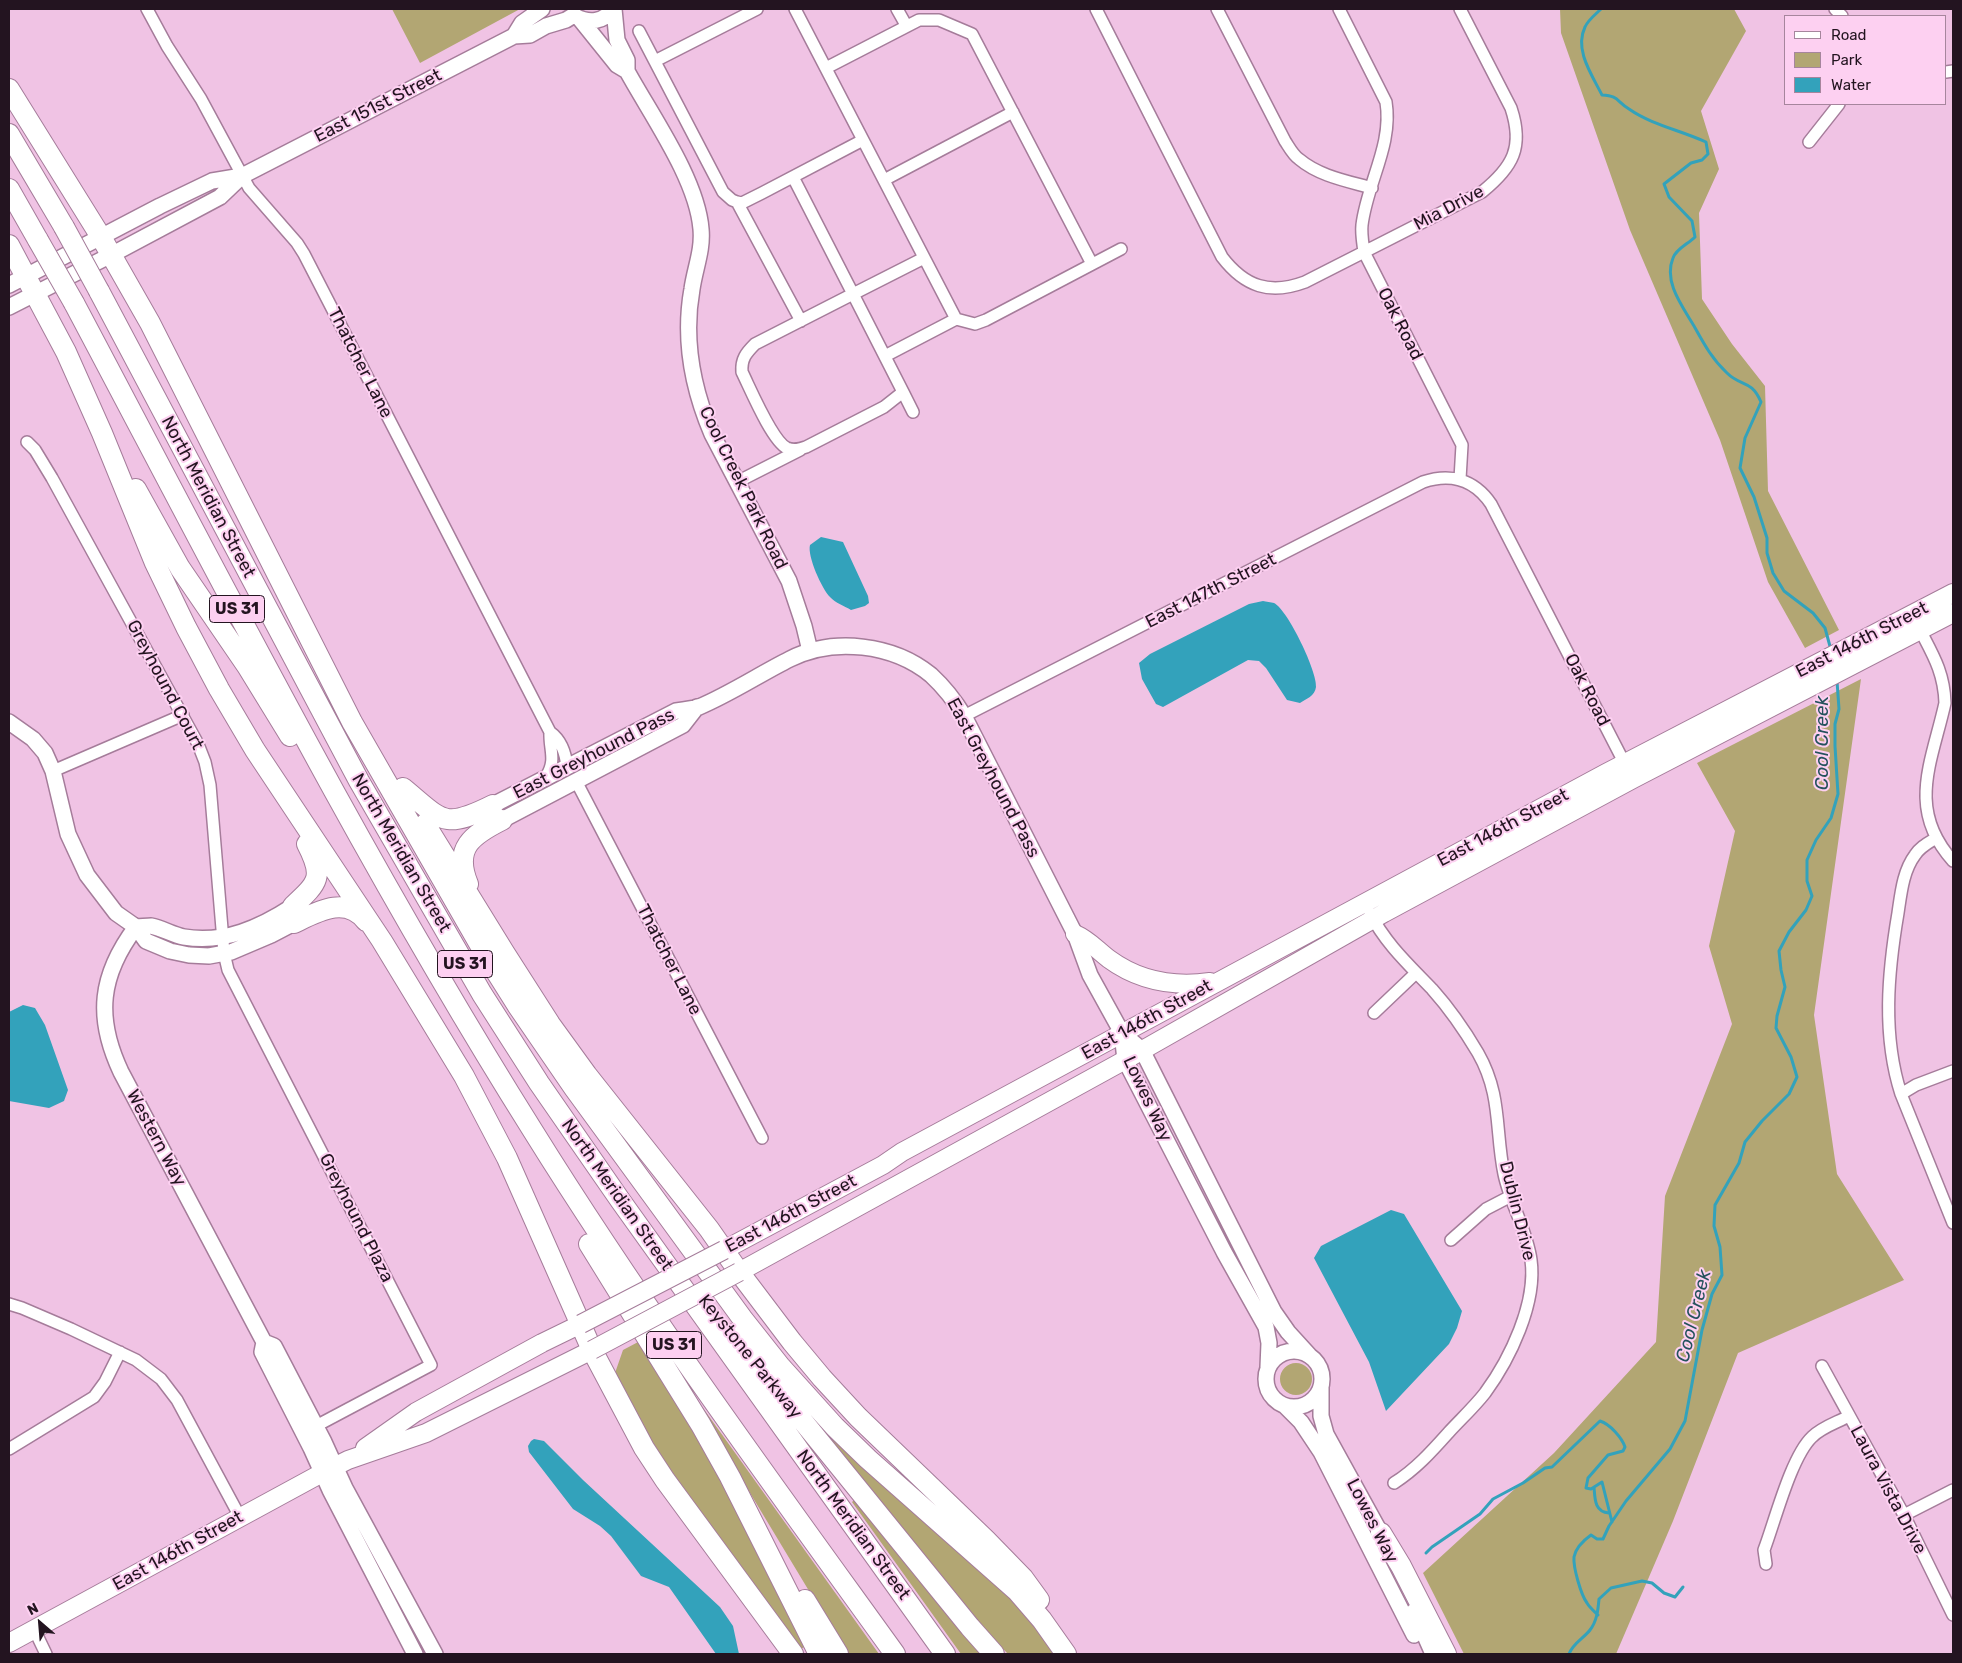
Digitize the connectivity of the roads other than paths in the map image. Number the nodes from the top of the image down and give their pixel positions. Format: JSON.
{"nodes":[{"id":1,"x":147,"y":9,"type":"edge"},
{"id":2,"x":542,"y":9,"type":"edge"},
{"id":3,"x":614,"y":9,"type":"edge"},
{"id":4,"x":757,"y":9,"type":"edge"},
{"id":5,"x":795,"y":9,"type":"edge"},
{"id":6,"x":897,"y":9,"type":"edge"},
{"id":7,"x":1096,"y":9,"type":"edge"},
{"id":8,"x":1217,"y":9,"type":"edge"},
{"id":9,"x":1339,"y":9,"type":"edge"},
{"id":10,"x":1460,"y":9,"type":"edge"},
{"id":11,"x":575,"y":14,"type":"edge"},
{"id":12,"x":906,"y":25,"type":"junction"},
{"id":13,"x":640,"y":31,"type":"dead end"},
{"id":14,"x":514,"y":36,"type":"junction"},
{"id":15,"x":656,"y":61,"type":"junction"},
{"id":16,"x":826,"y":68,"type":"junction"},
{"id":17,"x":627,"y":71,"type":"junction"},
{"id":18,"x":9,"y":89,"type":"edge"},
{"id":19,"x":1838,"y":105,"type":"edge"},
{"id":20,"x":1013,"y":112,"type":"junction"},
{"id":21,"x":9,"y":134,"type":"edge"},
{"id":22,"x":863,"y":140,"type":"junction"},
{"id":23,"x":1810,"y":142,"type":"dead end"},
{"id":24,"x":242,"y":176,"type":"junction"},
{"id":25,"x":793,"y":177,"type":"junction"},
{"id":26,"x":884,"y":180,"type":"junction"},
{"id":27,"x":1372,"y":188,"type":"junction"},
{"id":28,"x":9,"y":189,"type":"edge"},
{"id":29,"x":737,"y":202,"type":"junction"},
{"id":30,"x":101,"y":236,"type":"junction"},
{"id":31,"x":9,"y":245,"type":"edge"},
{"id":32,"x":1121,"y":249,"type":"dead end"},
{"id":33,"x":1364,"y":252,"type":"junction"},
{"id":34,"x":111,"y":255,"type":"junction"},
{"id":35,"x":924,"y":258,"type":"junction"},
{"id":36,"x":1092,"y":264,"type":"junction"},
{"id":37,"x":31,"y":284,"type":"junction"},
{"id":38,"x":9,"y":285,"type":"edge"},
{"id":39,"x":853,"y":294,"type":"junction"},
{"id":40,"x":9,"y":307,"type":"edge"},
{"id":41,"x":956,"y":319,"type":"junction"},
{"id":42,"x":801,"y":321,"type":"junction"},
{"id":43,"x":885,"y":356,"type":"junction"},
{"id":44,"x":82,"y":386,"type":"junction"},
{"id":45,"x":903,"y":392,"type":"junction"},
{"id":46,"x":912,"y":412,"type":"dead end"},
{"id":47,"x":27,"y":442,"type":"dead end"},
{"id":48,"x":806,"y":447,"type":"junction"},
{"id":49,"x":1460,"y":479,"type":"junction"},
{"id":50,"x":738,"y":482,"type":"junction"},
{"id":51,"x":1953,"y":593,"type":"edge"},
{"id":52,"x":290,"y":596,"type":"junction"},
{"id":53,"x":1953,"y":613,"type":"edge"},
{"id":54,"x":1916,"y":622,"type":"junction"},
{"id":55,"x":810,"y":651,"type":"junction"},
{"id":56,"x":698,"y":707,"type":"junction"},
{"id":57,"x":183,"y":715,"type":"junction"},
{"id":58,"x":964,"y":716,"type":"junction"},
{"id":59,"x":9,"y":722,"type":"edge"},
{"id":60,"x":550,"y":732,"type":"junction"},
{"id":61,"x":568,"y":768,"type":"junction"},
{"id":62,"x":53,"y":771,"type":"junction"},
{"id":63,"x":1629,"y":771,"type":"junction"},
{"id":64,"x":546,"y":777,"type":"junction"},
{"id":65,"x":274,"y":780,"type":"junction"},
{"id":66,"x":576,"y":781,"type":"junction"},
{"id":67,"x":403,"y":788,"type":"junction"},
{"id":68,"x":497,"y":813,"type":"junction"},
{"id":69,"x":1936,"y":838,"type":"junction"},
{"id":70,"x":1953,"y":861,"type":"edge"},
{"id":71,"x":1364,"y":903,"type":"junction"},
{"id":72,"x":402,"y":914,"type":"junction"},
{"id":73,"x":293,"y":915,"type":"junction"},
{"id":74,"x":1373,"y":919,"type":"junction"},
{"id":75,"x":136,"y":927,"type":"junction"},
{"id":76,"x":1075,"y":934,"type":"junction"},
{"id":77,"x":223,"y":936,"type":"junction"},
{"id":78,"x":382,"y":941,"type":"junction"},
{"id":79,"x":504,"y":952,"type":"junction"},
{"id":80,"x":224,"y":953,"type":"junction"},
{"id":81,"x":1416,"y":973,"type":"junction"},
{"id":82,"x":1220,"y":980,"type":"junction"},
{"id":83,"x":1374,"y":1013,"type":"dead end"},
{"id":84,"x":468,"y":1026,"type":"junction"},
{"id":85,"x":1122,"y":1033,"type":"junction"},
{"id":86,"x":1142,"y":1050,"type":"junction"},
{"id":87,"x":1125,"y":1060,"type":"junction"},
{"id":88,"x":1953,"y":1071,"type":"edge"},
{"id":89,"x":1901,"y":1094,"type":"junction"},
{"id":90,"x":762,"y":1138,"type":"dead end"},
{"id":91,"x":1510,"y":1196,"type":"junction"},
{"id":92,"x":620,"y":1200,"type":"junction"},
{"id":93,"x":1953,"y":1223,"type":"edge"},
{"id":94,"x":1451,"y":1240,"type":"dead end"},
{"id":95,"x":724,"y":1250,"type":"junction"},
{"id":96,"x":739,"y":1272,"type":"junction"},
{"id":97,"x":9,"y":1304,"type":"edge"},
{"id":98,"x":581,"y":1324,"type":"junction"},
{"id":99,"x":264,"y":1342,"type":"junction"},
{"id":100,"x":592,"y":1350,"type":"junction"},
{"id":101,"x":120,"y":1352,"type":"junction"},
{"id":102,"x":1309,"y":1355,"type":"junction"},
{"id":103,"x":1822,"y":1366,"type":"dead end"},
{"id":104,"x":1268,"y":1367,"type":"junction"},
{"id":105,"x":1321,"y":1386,"type":"junction"},
{"id":106,"x":1286,"y":1406,"type":"junction"},
{"id":107,"x":1849,"y":1416,"type":"junction"},
{"id":108,"x":316,"y":1426,"type":"junction"},
{"id":109,"x":9,"y":1450,"type":"edge"},
{"id":110,"x":335,"y":1466,"type":"junction"},
{"id":111,"x":730,"y":1477,"type":"junction"},
{"id":112,"x":1394,"y":1483,"type":"dead end"},
{"id":113,"x":1953,"y":1490,"type":"edge"},
{"id":114,"x":1904,"y":1515,"type":"junction"},
{"id":115,"x":240,"y":1517,"type":"junction"},
{"id":116,"x":1381,"y":1532,"type":"junction"},
{"id":117,"x":1766,"y":1564,"type":"dead end"},
{"id":118,"x":374,"y":1576,"type":"junction"},
{"id":119,"x":1953,"y":1615,"type":"edge"},
{"id":120,"x":34,"y":1629,"type":"junction"},
{"id":121,"x":9,"y":1643,"type":"edge"},
{"id":122,"x":46,"y":1654,"type":"edge"},
{"id":123,"x":415,"y":1654,"type":"edge"},
{"id":124,"x":434,"y":1654,"type":"edge"},
{"id":125,"x":793,"y":1654,"type":"edge"},
{"id":126,"x":819,"y":1654,"type":"edge"},
{"id":127,"x":838,"y":1654,"type":"edge"},
{"id":128,"x":895,"y":1654,"type":"edge"},
{"id":129,"x":945,"y":1654,"type":"edge"},
{"id":130,"x":994,"y":1654,"type":"edge"},
{"id":131,"x":1066,"y":1654,"type":"edge"},
{"id":132,"x":1074,"y":1654,"type":"edge"},
{"id":133,"x":1425,"y":1654,"type":"edge"},
{"id":134,"x":1433,"y":1654,"type":"edge"},
{"id":135,"x":1446,"y":1654,"type":"edge"}],
"edges":[{"from":1,"to":24,"type":"street","name":"Thatcher Lane"},
{"from":2,"to":14,"type":"street","name":"East 151st Street"},
{"from":3,"to":11,"type":"street","name":"East 151st Street"},
{"from":3,"to":17,"type":"street","name":"Cool Creek Park Road"},
{"from":4,"to":15,"type":"street"},
{"from":5,"to":16,"type":"street"},
{"from":6,"to":12,"type":"street"},
{"from":7,"to":33,"type":"street"},
{"from":8,"to":27,"type":"street"},
{"from":9,"to":27,"type":"street"},
{"from":10,"to":33,"type":"street","name":"Mia Drive"},
{"from":11,"to":14,"type":"street","name":"East 151st Street"},
{"from":11,"to":17,"type":"street","name":"Cool Creek Park Road"},
{"from":12,"to":16,"type":"street"},
{"from":12,"to":20,"type":"street"},
{"from":13,"to":15,"type":"street"},
{"from":14,"to":24,"type":"street","name":"East 151st Street"},
{"from":15,"to":29,"type":"street"},
{"from":16,"to":22,"type":"street"},
{"from":17,"to":50,"type":"street","name":"Cool Creek Park Road"},
{"from":18,"to":30,"type":"highway"},
{"from":19,"to":23,"type":"street"},
{"from":20,"to":26,"type":"street"},
{"from":20,"to":36,"type":"street"},
{"from":21,"to":92,"type":"highway","name":"North Meridian Street","number":"US 31","bridge":true},
{"from":22,"to":25,"type":"street"},
{"from":22,"to":26,"type":"street"},
{"from":24,"to":30,"type":"street","name":"East 151st Street"},
{"from":24,"to":34,"type":"street","name":"East 151st Street"},
{"from":24,"to":60,"type":"street","name":"Thatcher Lane"},
{"from":25,"to":29,"type":"street"},
{"from":25,"to":39,"type":"street"},
{"from":26,"to":35,"type":"street"},
{"from":27,"to":33,"type":"street"},
{"from":28,"to":72,"type":"highway","name":"North Meridian Street","number":"US 31","bridge":true},
{"from":29,"to":42,"type":"street"},
{"from":30,"to":34,"type":"highway"},
{"from":30,"to":37,"type":"street","name":"East 151st Street"},
{"from":31,"to":37,"type":"highway"},
{"from":32,"to":36,"type":"street"},
{"from":33,"to":49,"type":"street","name":"Oak Road"},
{"from":34,"to":37,"type":"street","name":"East 151st Street"},
{"from":34,"to":52,"type":"highway"},
{"from":35,"to":39,"type":"street"},
{"from":35,"to":41,"type":"street"},
{"from":36,"to":41,"type":"street"},
{"from":37,"to":38,"type":"street","name":"East 151st Street"},
{"from":37,"to":40,"type":"street","name":"East 151st Street"},
{"from":37,"to":44,"type":"highway"},
{"from":39,"to":42,"type":"street"},
{"from":39,"to":43,"type":"street"},
{"from":41,"to":43,"type":"street"},
{"from":42,"to":48,"type":"street"},
{"from":43,"to":45,"type":"street"},
{"from":44,"to":65,"type":"highway"},
{"from":44,"to":72,"type":"highway"},
{"from":45,"to":46,"type":"street"},
{"from":45,"to":48,"type":"street"},
{"from":47,"to":57,"type":"street","name":"Greyhound Court"},
{"from":48,"to":50,"type":"street"},
{"from":49,"to":58,"type":"street","name":"East 147th Street"},
{"from":49,"to":63,"type":"street","name":"Oak Road"},
{"from":50,"to":55,"type":"street","name":"Cool Creek Park Road"},
{"from":51,"to":54,"type":"main road","name":"East 146th Street"},
{"from":52,"to":67,"type":"highway"},
{"from":52,"to":131,"type":"highway"},
{"from":53,"to":54,"type":"main road","name":"East 146th Street"},
{"from":54,"to":63,"type":"main road","name":"East 146th Street"},
{"from":54,"to":63,"type":"main road","name":"East 146th Street"},
{"from":54,"to":69,"type":"street"},
{"from":55,"to":56,"type":"street","name":"East Greyhound Pass"},
{"from":55,"to":58,"type":"street","name":"East Greyhound Pass"},
{"from":56,"to":61,"type":"street","name":"East Greyhound Pass"},
{"from":56,"to":66,"type":"street","name":"East Greyhound Pass"},
{"from":57,"to":62,"type":"street"},
{"from":57,"to":77,"type":"street","name":"Greyhound Court"},
{"from":58,"to":76,"type":"street","name":"East Greyhound Pass"},
{"from":59,"to":62,"type":"street"},
{"from":60,"to":61,"type":"street","name":"Thatcher Lane"},
{"from":60,"to":64,"type":"street","name":"Thatcher Lane"},
{"from":61,"to":64,"type":"street","name":"East Greyhound Pass"},
{"from":62,"to":75,"type":"street"},
{"from":63,"to":71,"type":"main road","name":"East 146th Street"},
{"from":63,"to":74,"type":"main road","name":"East 146th Street"},
{"from":64,"to":68,"type":"street","name":"East Greyhound Pass"},
{"from":65,"to":73,"type":"highway"},
{"from":65,"to":78,"type":"highway"},
{"from":66,"to":68,"type":"street","name":"East Greyhound Pass"},
{"from":66,"to":90,"type":"street","name":"Thatcher Lane"},
{"from":67,"to":68,"type":"highway"},
{"from":67,"to":79,"type":"highway"},
{"from":68,"to":79,"type":"highway"},
{"from":69,"to":70,"type":"street"},
{"from":69,"to":89,"type":"street"},
{"from":71,"to":74,"type":"street","name":"Dublin Drive"},
{"from":71,"to":82,"type":"main road","name":"East 146th Street"},
{"from":72,"to":84,"type":"highway","name":"North Meridian Street","number":"US 31"},
{"from":73,"to":77,"type":"street"},
{"from":73,"to":78,"type":"highway"},
{"from":73,"to":80,"type":"street"},
{"from":74,"to":81,"type":"street","name":"Dublin Drive"},
{"from":74,"to":86,"type":"main road","name":"East 146th Street"},
{"from":75,"to":77,"type":"street"},
{"from":75,"to":80,"type":"street"},
{"from":75,"to":99,"type":"street","name":"Western Way"},
{"from":76,"to":82,"type":"main road"},
{"from":76,"to":85,"type":"street","name":"East Greyhound Pass"},
{"from":77,"to":80,"type":"street","name":"Greyhound Court"},
{"from":78,"to":98,"type":"highway"},
{"from":79,"to":95,"type":"highway"},
{"from":80,"to":108,"type":"street","name":"Greyhound Plaza"},
{"from":81,"to":83,"type":"street"},
{"from":81,"to":91,"type":"street","name":"Dublin Drive"},
{"from":82,"to":85,"type":"main road","name":"East 146th Street"},
{"from":84,"to":111,"type":"highway"},
{"from":84,"to":128,"type":"highway","name":"North Meridian Street","number":"US 31"},
{"from":85,"to":86,"type":"street","name":"Lowes Way"},
{"from":85,"to":87,"type":"street","name":"Lowes Way"},
{"from":85,"to":95,"type":"main road","name":"East 146th Street"},
{"from":86,"to":87,"type":"main road","name":"East 146th Street"},
{"from":86,"to":102,"type":"street","name":"Lowes Way"},
{"from":87,"to":96,"type":"main road","name":"East 146th Street"},
{"from":87,"to":104,"type":"street","name":"Lowes Way"},
{"from":88,"to":89,"type":"street"},
{"from":89,"to":93,"type":"street"},
{"from":91,"to":94,"type":"street"},
{"from":91,"to":112,"type":"street","name":"Dublin Drive"},
{"from":92,"to":129,"type":"highway","name":"North Meridian Street","number":"US 31"},
{"from":92,"to":130,"type":"highway","name":"Keystone Parkway"},
{"from":95,"to":96,"type":"highway"},
{"from":95,"to":98,"type":"main road","name":"East 146th Street","bridge":true},
{"from":96,"to":100,"type":"main road","name":"East 146th Street","bridge":true},
{"from":96,"to":132,"type":"highway"},
{"from":97,"to":101,"type":"street"},
{"from":98,"to":100,"type":"highway"},
{"from":98,"to":110,"type":"main road","name":"East 146th Street"},
{"from":99,"to":108,"type":"street","name":"Western Way"},
{"from":99,"to":110,"type":"street","name":"Western Way"},
{"from":100,"to":110,"type":"main road","name":"East 146th Street"},
{"from":100,"to":125,"type":"highway"},
{"from":101,"to":109,"type":"street"},
{"from":101,"to":115,"type":"street"},
{"from":102,"to":104,"type":"street"},
{"from":102,"to":105,"type":"street","name":"Lowes Way"},
{"from":103,"to":107,"type":"street","name":"Laura Vista Drive"},
{"from":104,"to":106,"type":"street","name":"Lowes Way"},
{"from":105,"to":106,"type":"street"},
{"from":105,"to":116,"type":"street","name":"Lowes Way"},
{"from":106,"to":133,"type":"street","name":"Lowes Way"},
{"from":107,"to":114,"type":"street","name":"Laura Vista Drive"},
{"from":107,"to":117,"type":"street"},
{"from":108,"to":110,"type":"street","name":"Western Way"},
{"from":110,"to":115,"type":"main road","name":"East 146th Street"},
{"from":110,"to":118,"type":"street"},
{"from":110,"to":124,"type":"street"},
{"from":111,"to":126,"type":"highway"},
{"from":111,"to":127,"type":"highway"},
{"from":113,"to":114,"type":"street"},
{"from":114,"to":119,"type":"street","name":"Laura Vista Drive"},
{"from":115,"to":120,"type":"main road","name":"East 146th Street"},
{"from":116,"to":134,"type":"street","name":"Lowes Way"},
{"from":116,"to":135,"type":"highway"},
{"from":118,"to":123,"type":"street"},
{"from":118,"to":124,"type":"street"},
{"from":120,"to":121,"type":"main road","name":"East 146th Street"},
{"from":120,"to":122,"type":"street"}]}
